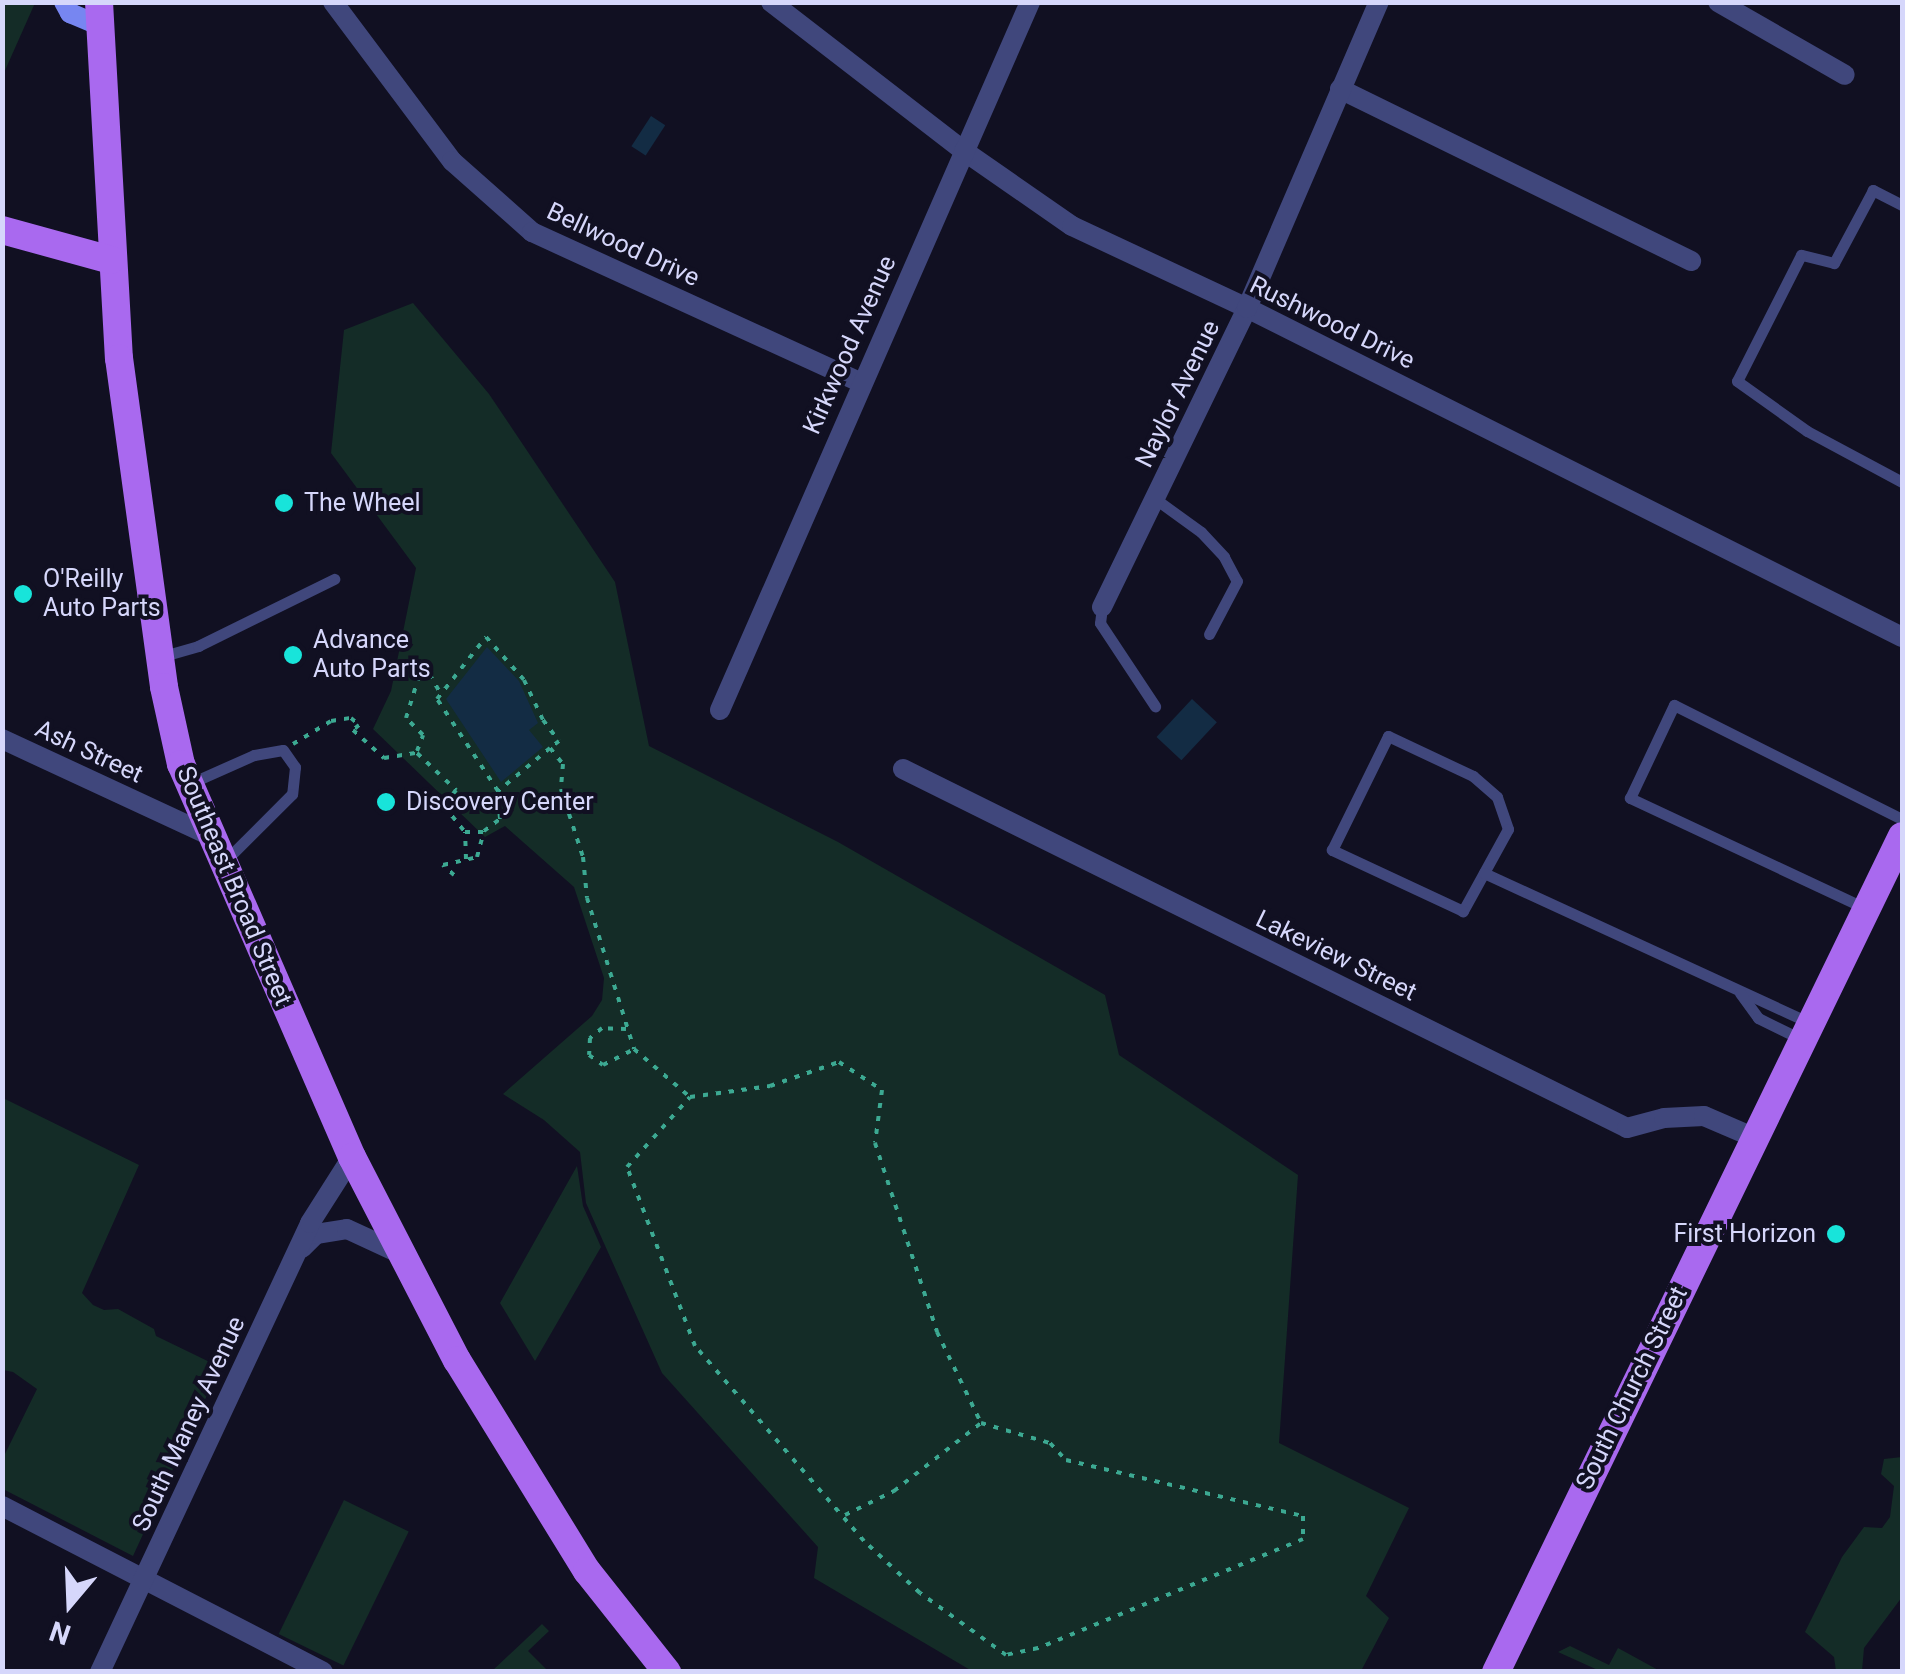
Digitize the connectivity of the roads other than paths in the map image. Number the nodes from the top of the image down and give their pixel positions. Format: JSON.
{"nodes":[{"id":1,"x":64,"y":2,"type":"edge"},
{"id":2,"x":333,"y":2,"type":"edge"},
{"id":3,"x":771,"y":2,"type":"edge"},
{"id":4,"x":1030,"y":2,"type":"edge"},
{"id":5,"x":1378,"y":2,"type":"edge"},
{"id":6,"x":1718,"y":2,"type":"edge"},
{"id":7,"x":100,"y":14,"type":"edge"},
{"id":8,"x":1844,"y":75,"type":"dead end"},
{"id":9,"x":1340,"y":89,"type":"junction"},
{"id":10,"x":964,"y":151,"type":"junction"},
{"id":11,"x":1902,"y":205,"type":"edge"},
{"id":12,"x":2,"y":230,"type":"edge"},
{"id":13,"x":111,"y":260,"type":"junction"},
{"id":14,"x":1691,"y":261,"type":"dead end"},
{"id":15,"x":1247,"y":308,"type":"junction"},
{"id":16,"x":860,"y":382,"type":"junction"},
{"id":17,"x":1901,"y":481,"type":"edge"},
{"id":18,"x":1154,"y":498,"type":"junction"},
{"id":19,"x":334,"y":579,"type":"dead end"},
{"id":20,"x":1102,"y":607,"type":"joint"},
{"id":21,"x":1209,"y":634,"type":"dead end"},
{"id":22,"x":1902,"y":637,"type":"edge"},
{"id":23,"x":160,"y":657,"type":"junction"},
{"id":24,"x":1155,"y":706,"type":"dead end"},
{"id":25,"x":720,"y":710,"type":"dead end"},
{"id":26,"x":2,"y":739,"type":"edge"},
{"id":27,"x":904,"y":768,"type":"dead end"},
{"id":28,"x":189,"y":784,"type":"junction"},
{"id":29,"x":1902,"y":819,"type":"edge"},
{"id":30,"x":208,"y":835,"type":"junction"},
{"id":31,"x":1902,"y":836,"type":"edge"},
{"id":32,"x":222,"y":864,"type":"junction"},
{"id":33,"x":1484,"y":873,"type":"junction"},
{"id":34,"x":1867,"y":909,"type":"junction"},
{"id":35,"x":1738,"y":990,"type":"junction"},
{"id":36,"x":1806,"y":1032,"type":"junction"},
{"id":37,"x":1755,"y":1138,"type":"junction"},
{"id":38,"x":352,"y":1157,"type":"junction"},
{"id":39,"x":296,"y":1252,"type":"junction"},
{"id":40,"x":402,"y":1255,"type":"junction"},
{"id":41,"x":2,"y":1506,"type":"edge"},
{"id":42,"x":144,"y":1580,"type":"junction"},
{"id":43,"x":100,"y":1672,"type":"edge"},
{"id":44,"x":324,"y":1672,"type":"edge"},
{"id":45,"x":667,"y":1672,"type":"edge"},
{"id":46,"x":1496,"y":1672,"type":"edge"}],
"edges":[{"from":1,"to":7,"type":"main road"},
{"from":2,"to":16,"type":"street","name":"Bellwood Drive"},
{"from":3,"to":10,"type":"street","name":"Rushwood Drive"},
{"from":4,"to":10,"type":"street","name":"Kirkwood Avenue"},
{"from":5,"to":9,"type":"street","name":"Naylor Avenue"},
{"from":6,"to":8,"type":"street"},
{"from":7,"to":13,"type":"main road","name":"Southeast Broad Street"},
{"from":9,"to":14,"type":"street"},
{"from":9,"to":15,"type":"street","name":"Naylor Avenue"},
{"from":10,"to":15,"type":"street","name":"Rushwood Drive"},
{"from":10,"to":16,"type":"street","name":"Kirkwood Avenue"},
{"from":11,"to":17,"type":"lane"},
{"from":12,"to":13,"type":"main road"},
{"from":13,"to":23,"type":"main road","name":"Southeast Broad Street"},
{"from":15,"to":18,"type":"street","name":"Naylor Avenue"},
{"from":15,"to":22,"type":"street","name":"Rushwood Drive"},
{"from":16,"to":25,"type":"street","name":"Kirkwood Avenue"},
{"from":18,"to":20,"type":"street","name":"Naylor Avenue"},
{"from":18,"to":21,"type":"lane"},
{"from":19,"to":23,"type":"lane"},
{"from":20,"to":24,"type":"lane"},
{"from":23,"to":28,"type":"main road","name":"Southeast Broad Street"},
{"from":26,"to":30,"type":"street","name":"Ash Street"},
{"from":27,"to":37,"type":"street","name":"Lakeview Street"},
{"from":28,"to":30,"type":"main road","name":"Southeast Broad Street"},
{"from":28,"to":32,"type":"lane"},
{"from":29,"to":34,"type":"lane"},
{"from":30,"to":32,"type":"main road","name":"Southeast Broad Street"},
{"from":31,"to":34,"type":"main road","name":"South Church Street"},
{"from":32,"to":38,"type":"main road","name":"Southeast Broad Street"},
{"from":33,"to":33,"type":"lane"},
{"from":33,"to":35,"type":"lane"},
{"from":34,"to":36,"type":"main road","name":"South Church Street"},
{"from":35,"to":36,"type":"lane"},
{"from":35,"to":36,"type":"lane"},
{"from":36,"to":37,"type":"main road","name":"South Church Street"},
{"from":37,"to":46,"type":"main road","name":"South Church Street"},
{"from":38,"to":39,"type":"street","name":"South Maney Avenue"},
{"from":38,"to":40,"type":"main road","name":"Southeast Broad Street"},
{"from":39,"to":40,"type":"street"},
{"from":39,"to":42,"type":"street","name":"South Maney Avenue"},
{"from":40,"to":45,"type":"main road","name":"Southeast Broad Street"},
{"from":41,"to":42,"type":"street"},
{"from":42,"to":43,"type":"street","name":"South Maney Avenue"},
{"from":42,"to":44,"type":"street"}]}
